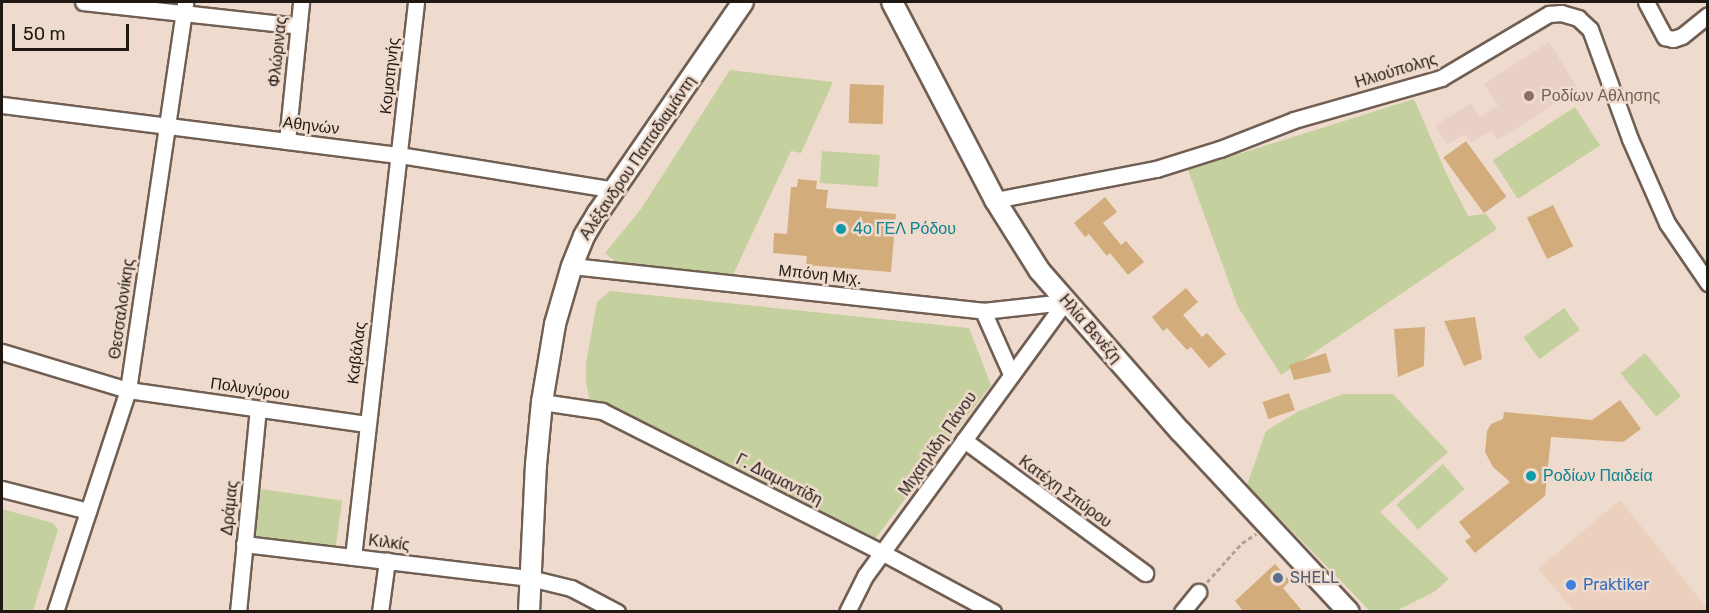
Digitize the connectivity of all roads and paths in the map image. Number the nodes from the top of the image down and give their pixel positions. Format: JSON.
{"nodes":[{"id":1,"x":83,"y":2,"type":"edge"},
{"id":2,"x":301,"y":2,"type":"edge"},
{"id":3,"x":416,"y":2,"type":"edge"},
{"id":4,"x":744,"y":2,"type":"edge"},
{"id":5,"x":892,"y":2,"type":"edge"},
{"id":6,"x":1548,"y":2,"type":"edge"},
{"id":7,"x":1646,"y":2,"type":"edge"},
{"id":8,"x":184,"y":8,"type":"edge"},
{"id":9,"x":1707,"y":15,"type":"edge"},
{"id":10,"x":1537,"y":21,"type":"junction"},
{"id":11,"x":299,"y":26,"type":"junction"},
{"id":12,"x":2,"y":105,"type":"edge"},
{"id":13,"x":167,"y":128,"type":"junction"},
{"id":14,"x":287,"y":141,"type":"junction"},
{"id":15,"x":400,"y":155,"type":"junction"},
{"id":16,"x":615,"y":189,"type":"junction"},
{"id":17,"x":995,"y":200,"type":"junction"},
{"id":18,"x":572,"y":266,"type":"junction"},
{"id":19,"x":1707,"y":283,"type":"edge"},
{"id":20,"x":1065,"y":302,"type":"junction"},
{"id":21,"x":983,"y":311,"type":"junction"},
{"id":22,"x":2,"y":352,"type":"edge"},
{"id":23,"x":1011,"y":374,"type":"junction"},
{"id":24,"x":128,"y":390,"type":"junction"},
{"id":25,"x":542,"y":402,"type":"junction"},
{"id":26,"x":258,"y":409,"type":"junction"},
{"id":27,"x":366,"y":424,"type":"junction"},
{"id":28,"x":964,"y":440,"type":"junction"},
{"id":29,"x":2,"y":489,"type":"edge"},
{"id":30,"x":88,"y":512,"type":"junction"},
{"id":31,"x":1269,"y":526,"type":"junction"},
{"id":32,"x":244,"y":544,"type":"junction"},
{"id":33,"x":883,"y":553,"type":"junction"},
{"id":34,"x":353,"y":556,"type":"junction"},
{"id":35,"x":387,"y":560,"type":"junction"},
{"id":36,"x":1145,"y":573,"type":"dead end"},
{"id":37,"x":530,"y":578,"type":"junction"},
{"id":38,"x":1198,"y":592,"type":"joint"},
{"id":39,"x":55,"y":612,"type":"edge"},
{"id":40,"x":238,"y":612,"type":"edge"},
{"id":41,"x":380,"y":612,"type":"edge"},
{"id":42,"x":529,"y":612,"type":"edge"},
{"id":43,"x":617,"y":612,"type":"edge"},
{"id":44,"x":847,"y":612,"type":"edge"},
{"id":45,"x":993,"y":612,"type":"edge"},
{"id":46,"x":1182,"y":612,"type":"edge"},
{"id":47,"x":1349,"y":612,"type":"edge"}],
"edges":[{"from":1,"to":8,"type":"street"},
{"from":2,"to":11,"type":"street","name":"Φλώρινας"},
{"from":3,"to":15,"type":"street","name":"Κομοτηνής"},
{"from":4,"to":16,"type":"street","name":"Αλέξανδρου Παπαδιαμάντη"},
{"from":5,"to":17,"type":"street","name":"Ηλία Βενέζη"},
{"from":6,"to":10,"type":"street"},
{"from":7,"to":9,"type":"street"},
{"from":8,"to":11,"type":"street"},
{"from":8,"to":13,"type":"street","name":"Θεσσαλονίκης"},
{"from":10,"to":17,"type":"street","name":"Ηλιούπολης"},
{"from":10,"to":19,"type":"street","name":"Ηλιούπολης"},
{"from":11,"to":14,"type":"street","name":"Φλώρινας"},
{"from":12,"to":13,"type":"street","name":"Αθηνών"},
{"from":13,"to":14,"type":"street","name":"Αθηνών"},
{"from":13,"to":24,"type":"street","name":"Θεσσαλονίκης"},
{"from":14,"to":15,"type":"street","name":"Αθηνών"},
{"from":15,"to":16,"type":"street","name":"Αθηνών"},
{"from":15,"to":27,"type":"street","name":"Καβάλας"},
{"from":16,"to":18,"type":"street","name":"Αλέξανδρου Παπαδιαμάντη"},
{"from":17,"to":20,"type":"street","name":"Ηλία Βενέζη"},
{"from":18,"to":21,"type":"street","name":"Μπόνη Μιχ."},
{"from":18,"to":25,"type":"street","name":"Αλέξανδρου Παπαδιαμάντη"},
{"from":20,"to":21,"type":"street","name":"Μπόνη Μιχ."},
{"from":20,"to":23,"type":"street","name":"Μιχαηλίδη Πάνου"},
{"from":20,"to":31,"type":"street","name":"Ηλία Βενέζη"},
{"from":21,"to":23,"type":"street"},
{"from":22,"to":24,"type":"street","name":"Πολυγύρου"},
{"from":23,"to":28,"type":"street","name":"Μιχαηλίδη Πάνου"},
{"from":24,"to":26,"type":"street","name":"Πολυγύρου"},
{"from":24,"to":30,"type":"street","name":"Θεσσαλονίκης"},
{"from":25,"to":33,"type":"street","name":"Γ. Διαμαντίδη"},
{"from":25,"to":37,"type":"street","name":"Αλέξανδρου Παπαδιαμάντη"},
{"from":26,"to":27,"type":"street","name":"Πολυγύρου"},
{"from":26,"to":32,"type":"street","name":"Δράμας"},
{"from":27,"to":34,"type":"street","name":"Καβάλας"},
{"from":28,"to":33,"type":"street","name":"Μιχαηλίδη Πάνου"},
{"from":28,"to":36,"type":"street","name":"Κατέχη Σπύρου"},
{"from":29,"to":30,"type":"street"},
{"from":30,"to":39,"type":"street","name":"Θεσσαλονίκης"},
{"from":31,"to":38,"type":"path"},
{"from":31,"to":47,"type":"street","name":"Ηλία Βενέζη"},
{"from":32,"to":34,"type":"street","name":"Κιλκίς"},
{"from":32,"to":40,"type":"street","name":"Δράμας"},
{"from":33,"to":44,"type":"street","name":"Μιχαηλίδη Πάνου"},
{"from":33,"to":45,"type":"street","name":"Γ. Διαμαντίδη"},
{"from":34,"to":35,"type":"street","name":"Κιλκίς"},
{"from":35,"to":37,"type":"street","name":"Κιλκίς"},
{"from":35,"to":41,"type":"street"},
{"from":37,"to":42,"type":"street","name":"Αλέξανδρου Παπαδιαμάντη"},
{"from":37,"to":43,"type":"street","name":"Κιλκίς"},
{"from":38,"to":46,"type":"street"}]}
